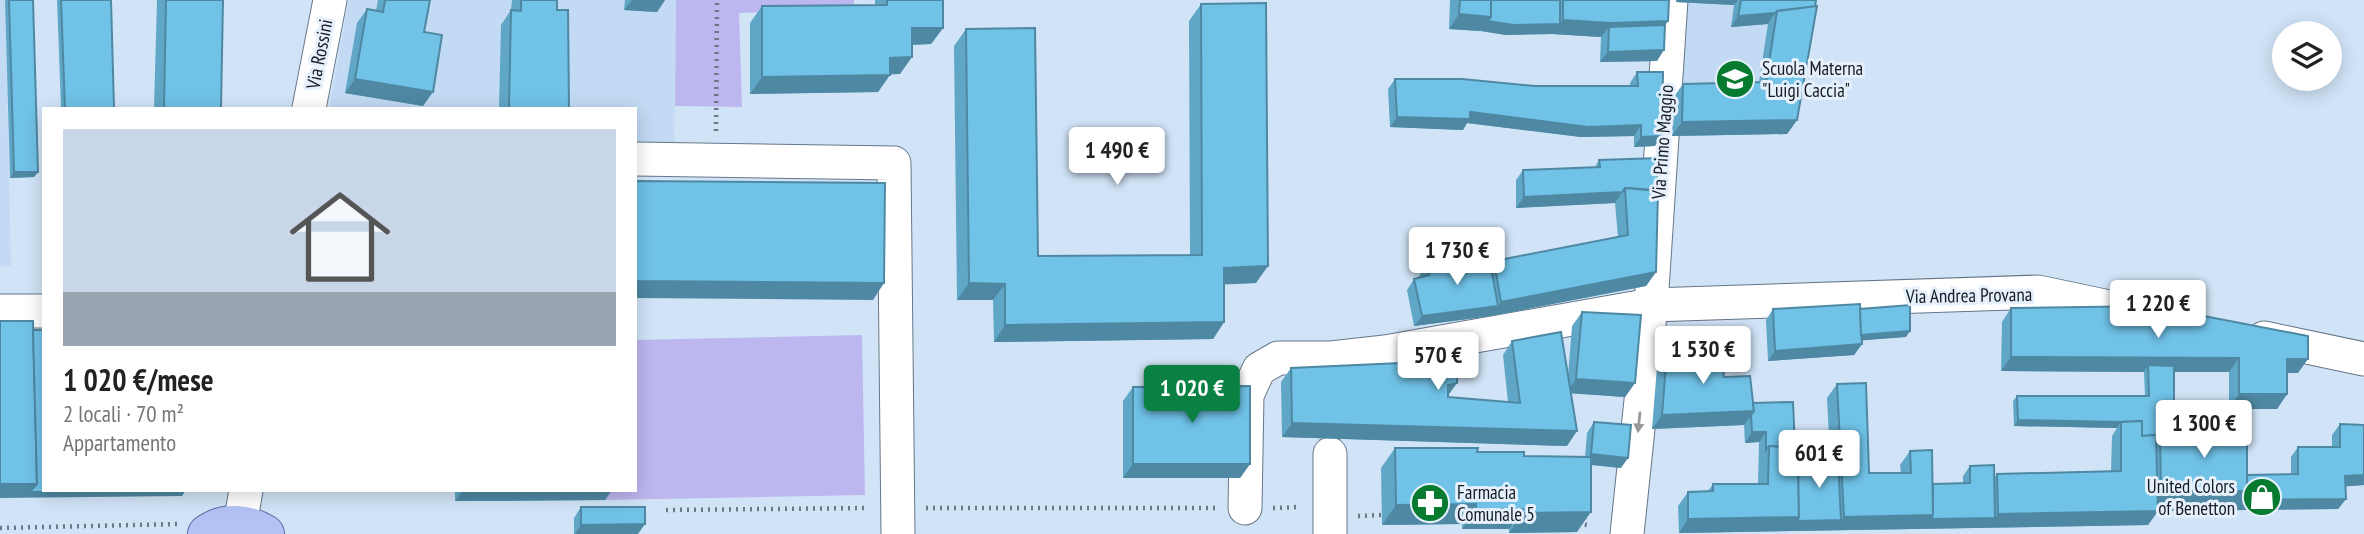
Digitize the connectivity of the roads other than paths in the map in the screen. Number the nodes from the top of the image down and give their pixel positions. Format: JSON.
{"nodes":[{"id":1,"x":330,"y":0,"type":"edge"},
{"id":2,"x":1671,"y":0,"type":"edge"},
{"id":3,"x":309,"y":107,"type":"edge"},
{"id":4,"x":637,"y":159,"type":"edge"},
{"id":5,"x":1651,"y":305,"type":"junction"},
{"id":6,"x":0,"y":310,"type":"edge"},
{"id":7,"x":42,"y":311,"type":"edge"},
{"id":8,"x":2187,"y":323,"type":"edge"},
{"id":9,"x":2228,"y":331,"type":"edge"},
{"id":10,"x":2364,"y":359,"type":"edge"},
{"id":11,"x":1330,"y":454,"type":"dead end"},
{"id":12,"x":1245,"y":508,"type":"road end"},
{"id":13,"x":898,"y":521,"type":"edge"},
{"id":14,"x":1330,"y":534,"type":"edge"},
{"id":15,"x":1627,"y":534,"type":"edge"}],
"edges":[{"from":1,"to":3,"type":"street","name":"Via Rossini"},
{"from":2,"to":5,"type":"street","name":"Via Primo Maggio"},
{"from":4,"to":13,"type":"street"},
{"from":5,"to":8,"type":"street","name":"Via Andrea Provana"},
{"from":5,"to":12,"type":"street","name":"Via Andrea Provana"},
{"from":5,"to":15,"type":"street","name":"Via Primo Maggio","one_way":true},
{"from":6,"to":7,"type":"street"},
{"from":9,"to":10,"type":"street"},
{"from":11,"to":14,"type":"street"}]}
